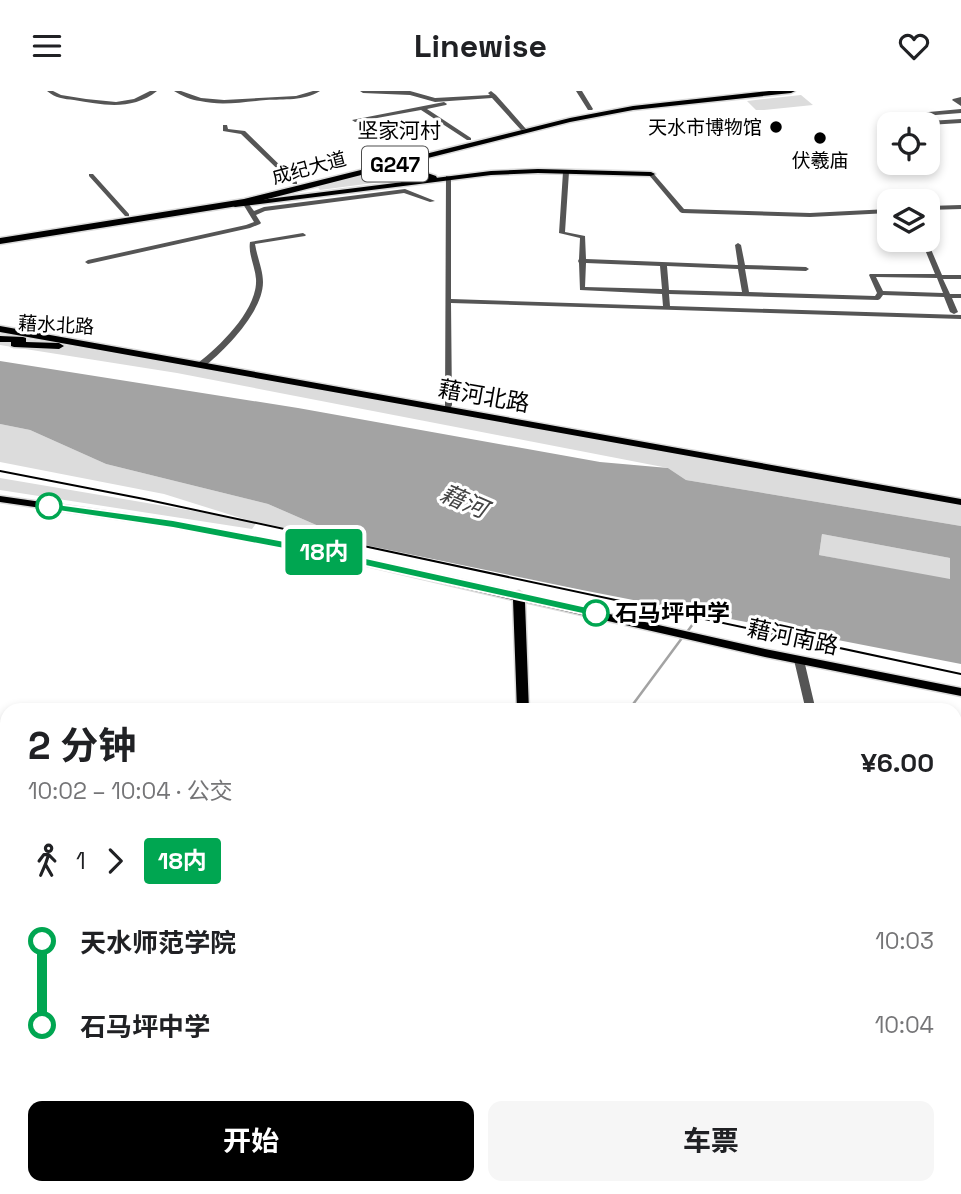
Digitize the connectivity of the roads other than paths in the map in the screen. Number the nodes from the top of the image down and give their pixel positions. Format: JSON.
{"nodes":[{"id":1,"x":50,"y":91,"type":"edge"},
{"id":2,"x":154,"y":91,"type":"edge"},
{"id":3,"x":177,"y":91,"type":"edge"},
{"id":4,"x":317,"y":91,"type":"edge"},
{"id":5,"x":363,"y":91,"type":"edge"},
{"id":6,"x":485,"y":91,"type":"edge"},
{"id":7,"x":579,"y":91,"type":"edge"},
{"id":8,"x":762,"y":91,"type":"edge"},
{"id":9,"x":790,"y":91,"type":"edge"},
{"id":10,"x":494,"y":96,"type":"junction"},
{"id":11,"x":477,"y":97,"type":"junction"},
{"id":12,"x":422,"y":108,"type":"junction"},
{"id":13,"x":590,"y":109,"type":"dead end"},
{"id":14,"x":961,"y":111,"type":"edge"},
{"id":15,"x":355,"y":120,"type":"dead end"},
{"id":16,"x":961,"y":121,"type":"edge"},
{"id":17,"x":225,"y":126,"type":"dead end"},
{"id":18,"x":523,"y":129,"type":"junction"},
{"id":19,"x":469,"y":139,"type":"dead end"},
{"id":20,"x":412,"y":160,"type":"junction"},
{"id":21,"x":413,"y":171,"type":"junction"},
{"id":22,"x":566,"y":173,"type":"junction"},
{"id":23,"x":651,"y":174,"type":"joint"},
{"id":24,"x":91,"y":175,"type":"dead end"},
{"id":25,"x":448,"y":177,"type":"junction"},
{"id":26,"x":433,"y":178,"type":"junction"},
{"id":27,"x":405,"y":182,"type":"junction"},
{"id":28,"x":295,"y":183,"type":"dead end"},
{"id":29,"x":432,"y":201,"type":"dead end"},
{"id":30,"x":246,"y":204,"type":"junction"},
{"id":31,"x":961,"y":207,"type":"edge"},
{"id":32,"x":214,"y":208,"type":"junction"},
{"id":33,"x":940,"y":208,"type":"edge"},
{"id":34,"x":193,"y":211,"type":"junction"},
{"id":35,"x":877,"y":212,"type":"edge"},
{"id":36,"x":253,"y":214,"type":"junction"},
{"id":37,"x":127,"y":215,"type":"dead end"},
{"id":38,"x":303,"y":236,"type":"dead end"},
{"id":39,"x":0,"y":240,"type":"edge"},
{"id":40,"x":738,"y":245,"type":"dead end"},
{"id":41,"x":929,"y":252,"type":"edge"},
{"id":42,"x":581,"y":261,"type":"junction"},
{"id":43,"x":88,"y":263,"type":"dead end"},
{"id":44,"x":663,"y":264,"type":"junction"},
{"id":45,"x":741,"y":267,"type":"junction"},
{"id":46,"x":806,"y":269,"type":"dead end"},
{"id":47,"x":940,"y":277,"type":"junction"},
{"id":48,"x":961,"y":277,"type":"edge"},
{"id":49,"x":665,"y":292,"type":"junction"},
{"id":50,"x":880,"y":293,"type":"junction"},
{"id":51,"x":746,"y":294,"type":"junction"},
{"id":52,"x":947,"y":295,"type":"junction"},
{"id":53,"x":961,"y":296,"type":"edge"},
{"id":54,"x":449,"y":301,"type":"junction"},
{"id":55,"x":667,"y":308,"type":"junction"},
{"id":56,"x":957,"y":315,"type":"edge"},
{"id":57,"x":0,"y":327,"type":"edge"},
{"id":58,"x":0,"y":341,"type":"edge"},
{"id":59,"x":76,"y":343,"type":"junction"},
{"id":60,"x":110,"y":347,"type":"junction"},
{"id":61,"x":204,"y":363,"type":"junction"},
{"id":62,"x":448,"y":405,"type":"junction"},
{"id":63,"x":0,"y":499,"type":"edge"},
{"id":64,"x":961,"y":499,"type":"edge"},
{"id":65,"x":519,"y":595,"type":"junction"},
{"id":66,"x":799,"y":660,"type":"junction"},
{"id":67,"x":961,"y":692,"type":"edge"},
{"id":68,"x":523,"y":703,"type":"edge"},
{"id":69,"x":809,"y":703,"type":"edge"}],
"edges":[{"from":1,"to":2,"type":"street"},
{"from":3,"to":4,"type":"street"},
{"from":5,"to":11,"type":"street"},
{"from":6,"to":10,"type":"street"},
{"from":7,"to":13,"type":"street"},
{"from":8,"to":18,"type":"highway","name":"成纪大道","number":"G247"},
{"from":9,"to":20,"type":"highway","name":"成纪大道","number":"G247"},
{"from":10,"to":11,"type":"street"},
{"from":10,"to":18,"type":"street"},
{"from":11,"to":12,"type":"street"},
{"from":12,"to":15,"type":"street"},
{"from":12,"to":19,"type":"street"},
{"from":14,"to":16,"type":"street"},
{"from":17,"to":28,"type":"street"},
{"from":18,"to":34,"type":"highway","name":"成纪大道","number":"G247"},
{"from":20,"to":21,"type":"highway"},
{"from":20,"to":32,"type":"highway","name":"成纪大道","number":"G247"},
{"from":21,"to":26,"type":"highway"},
{"from":21,"to":27,"type":"highway"},
{"from":22,"to":23,"type":"main road"},
{"from":22,"to":25,"type":"main road"},
{"from":22,"to":42,"type":"street"},
{"from":23,"to":35,"type":"street"},
{"from":24,"to":37,"type":"street"},
{"from":25,"to":26,"type":"main road"},
{"from":25,"to":54,"type":"street"},
{"from":26,"to":27,"type":"main road"},
{"from":27,"to":30,"type":"main road"},
{"from":29,"to":36,"type":"street"},
{"from":30,"to":32,"type":"main road"},
{"from":30,"to":36,"type":"street"},
{"from":31,"to":33,"type":"street"},
{"from":32,"to":34,"type":"main road"},
{"from":32,"to":39,"type":"highway","name":"成纪大道","number":"G247"},
{"from":34,"to":39,"type":"highway","name":"成纪大道","number":"G247"},
{"from":36,"to":43,"type":"street"},
{"from":38,"to":61,"type":"street"},
{"from":40,"to":45,"type":"street"},
{"from":41,"to":47,"type":"street"},
{"from":42,"to":44,"type":"street"},
{"from":42,"to":49,"type":"street"},
{"from":44,"to":45,"type":"street"},
{"from":44,"to":49,"type":"street"},
{"from":45,"to":46,"type":"street"},
{"from":45,"to":51,"type":"street"},
{"from":47,"to":48,"type":"street"},
{"from":47,"to":50,"type":"street"},
{"from":47,"to":52,"type":"street"},
{"from":49,"to":51,"type":"street"},
{"from":49,"to":55,"type":"street"},
{"from":50,"to":51,"type":"street"},
{"from":50,"to":52,"type":"street"},
{"from":52,"to":53,"type":"street"},
{"from":52,"to":56,"type":"street"},
{"from":54,"to":55,"type":"street"},
{"from":54,"to":62,"type":"street"},
{"from":55,"to":56,"type":"street"},
{"from":57,"to":59,"type":"main road","name":"藉河北路"},
{"from":57,"to":60,"type":"main road","name":"藉河北路"},
{"from":58,"to":59,"type":"main road","name":"藉水北路"},
{"from":58,"to":60,"type":"main road","name":"藉水北路"},
{"from":59,"to":60,"type":"main road","name":"藉河北路"},
{"from":60,"to":61,"type":"main road","name":"藉河北路"},
{"from":61,"to":62,"type":"main road","name":"藉河北路"},
{"from":61,"to":64,"type":"main road","name":"藉河北路"},
{"from":62,"to":64,"type":"main road","name":"藉河北路"},
{"from":63,"to":65,"type":"main road","name":"藉河南路"},
{"from":65,"to":66,"type":"main road","name":"藉河南路"},
{"from":65,"to":68,"type":"main road"},
{"from":66,"to":67,"type":"main road","name":"藉河南路"},
{"from":66,"to":69,"type":"street"}]}
